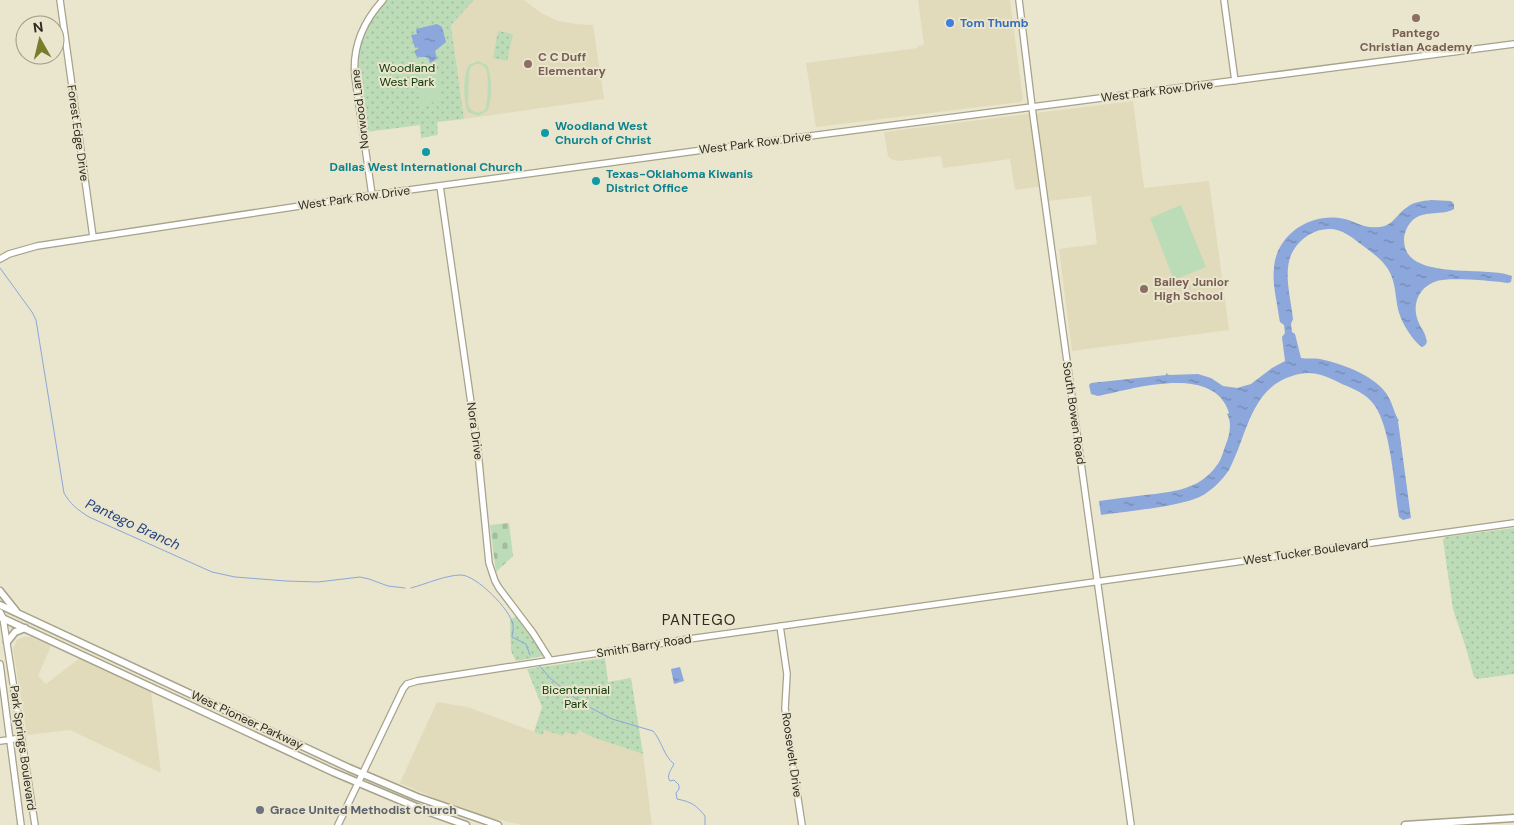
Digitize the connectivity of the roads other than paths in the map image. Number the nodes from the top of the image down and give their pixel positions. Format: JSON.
{"nodes":[{"id":1,"x":60,"y":0,"type":"edge"},
{"id":2,"x":383,"y":0,"type":"edge"},
{"id":3,"x":1019,"y":0,"type":"edge"},
{"id":4,"x":1224,"y":0,"type":"edge"},
{"id":5,"x":1514,"y":44,"type":"edge"},
{"id":6,"x":1235,"y":81,"type":"junction"},
{"id":7,"x":1032,"y":107,"type":"junction"},
{"id":8,"x":440,"y":186,"type":"junction"},
{"id":9,"x":372,"y":195,"type":"junction"},
{"id":10,"x":93,"y":237,"type":"junction"},
{"id":11,"x":0,"y":259,"type":"edge"},
{"id":12,"x":1514,"y":523,"type":"edge"},
{"id":13,"x":1098,"y":581,"type":"junction"},
{"id":14,"x":0,"y":591,"type":"edge"},
{"id":15,"x":0,"y":605,"type":"edge"},
{"id":16,"x":21,"y":615,"type":"junction"},
{"id":17,"x":1,"y":616,"type":"edge"},
{"id":18,"x":780,"y":626,"type":"junction"},
{"id":19,"x":24,"y":628,"type":"junction"},
{"id":20,"x":7,"y":642,"type":"junction"},
{"id":21,"x":550,"y":660,"type":"junction"},
{"id":22,"x":0,"y":664,"type":"edge"},
{"id":23,"x":13,"y":677,"type":"junction"},
{"id":24,"x":2,"y":678,"type":"junction"},
{"id":25,"x":22,"y":738,"type":"junction"},
{"id":26,"x":10,"y":740,"type":"junction"},
{"id":27,"x":0,"y":741,"type":"edge"},
{"id":28,"x":363,"y":774,"type":"junction"},
{"id":29,"x":359,"y":782,"type":"junction"},
{"id":30,"x":32,"y":806,"type":"junction"},
{"id":31,"x":19,"y":808,"type":"junction"},
{"id":32,"x":1514,"y":818,"type":"edge"},
{"id":33,"x":21,"y":825,"type":"edge"},
{"id":34,"x":34,"y":825,"type":"edge"},
{"id":35,"x":338,"y":825,"type":"edge"},
{"id":36,"x":466,"y":825,"type":"edge"},
{"id":37,"x":498,"y":825,"type":"edge"},
{"id":38,"x":802,"y":825,"type":"edge"},
{"id":39,"x":1131,"y":825,"type":"edge"},
{"id":40,"x":1405,"y":825,"type":"edge"}],
"edges":[{"from":1,"to":10,"type":"main road","name":"Forest Edge Drive"},
{"from":2,"to":9,"type":"main road","name":"Norwood Lane"},
{"from":3,"to":7,"type":"main road","name":"South Bowen Road"},
{"from":4,"to":6,"type":"main road"},
{"from":5,"to":6,"type":"main road","name":"West Park Row Drive"},
{"from":6,"to":7,"type":"main road","name":"West Park Row Drive"},
{"from":7,"to":8,"type":"main road","name":"West Park Row Drive"},
{"from":7,"to":13,"type":"main road","name":"South Bowen Road"},
{"from":8,"to":9,"type":"main road","name":"West Park Row Drive"},
{"from":8,"to":21,"type":"main road","name":"Nora Drive"},
{"from":9,"to":10,"type":"main road","name":"West Park Row Drive"},
{"from":10,"to":11,"type":"main road","name":"West Park Row Drive"},
{"from":12,"to":13,"type":"main road","name":"West Tucker Boulevard"},
{"from":13,"to":18,"type":"main road","name":"Smith Barry Road"},
{"from":13,"to":39,"type":"main road","name":"South Bowen Road"},
{"from":14,"to":16,"type":"main road"},
{"from":15,"to":16,"type":"main road","name":"West Pioneer Parkway"},
{"from":16,"to":28,"type":"main road","name":"West Pioneer Parkway"},
{"from":17,"to":19,"type":"main road","name":"West Pioneer Parkway"},
{"from":17,"to":20,"type":"main road","name":"Park Springs Boulevard"},
{"from":18,"to":21,"type":"main road","name":"Smith Barry Road"},
{"from":18,"to":38,"type":"main road","name":"Roosevelt Drive"},
{"from":19,"to":20,"type":"main road"},
{"from":19,"to":29,"type":"main road","name":"West Pioneer Parkway"},
{"from":20,"to":23,"type":"main road","name":"Park Springs Boulevard"},
{"from":21,"to":28,"type":"main road","name":"Smith Barry Road"},
{"from":22,"to":24,"type":"main road","name":"Park Springs Boulevard"},
{"from":23,"to":24,"type":"main road"},
{"from":23,"to":25,"type":"main road","name":"Park Springs Boulevard"},
{"from":24,"to":26,"type":"main road","name":"Park Springs Boulevard"},
{"from":25,"to":26,"type":"main road"},
{"from":25,"to":30,"type":"main road","name":"Park Springs Boulevard"},
{"from":26,"to":27,"type":"main road"},
{"from":26,"to":31,"type":"main road","name":"Park Springs Boulevard"},
{"from":28,"to":29,"type":"main road","name":"Smith Barry Road"},
{"from":28,"to":37,"type":"main road","name":"West Pioneer Parkway"},
{"from":29,"to":35,"type":"main road","name":"Smith Barry Road"},
{"from":29,"to":36,"type":"main road","name":"West Pioneer Parkway"},
{"from":30,"to":31,"type":"main road"},
{"from":30,"to":34,"type":"main road","name":"Park Springs Boulevard"},
{"from":31,"to":33,"type":"main road","name":"Park Springs Boulevard"},
{"from":32,"to":40,"type":"main road"}]}
